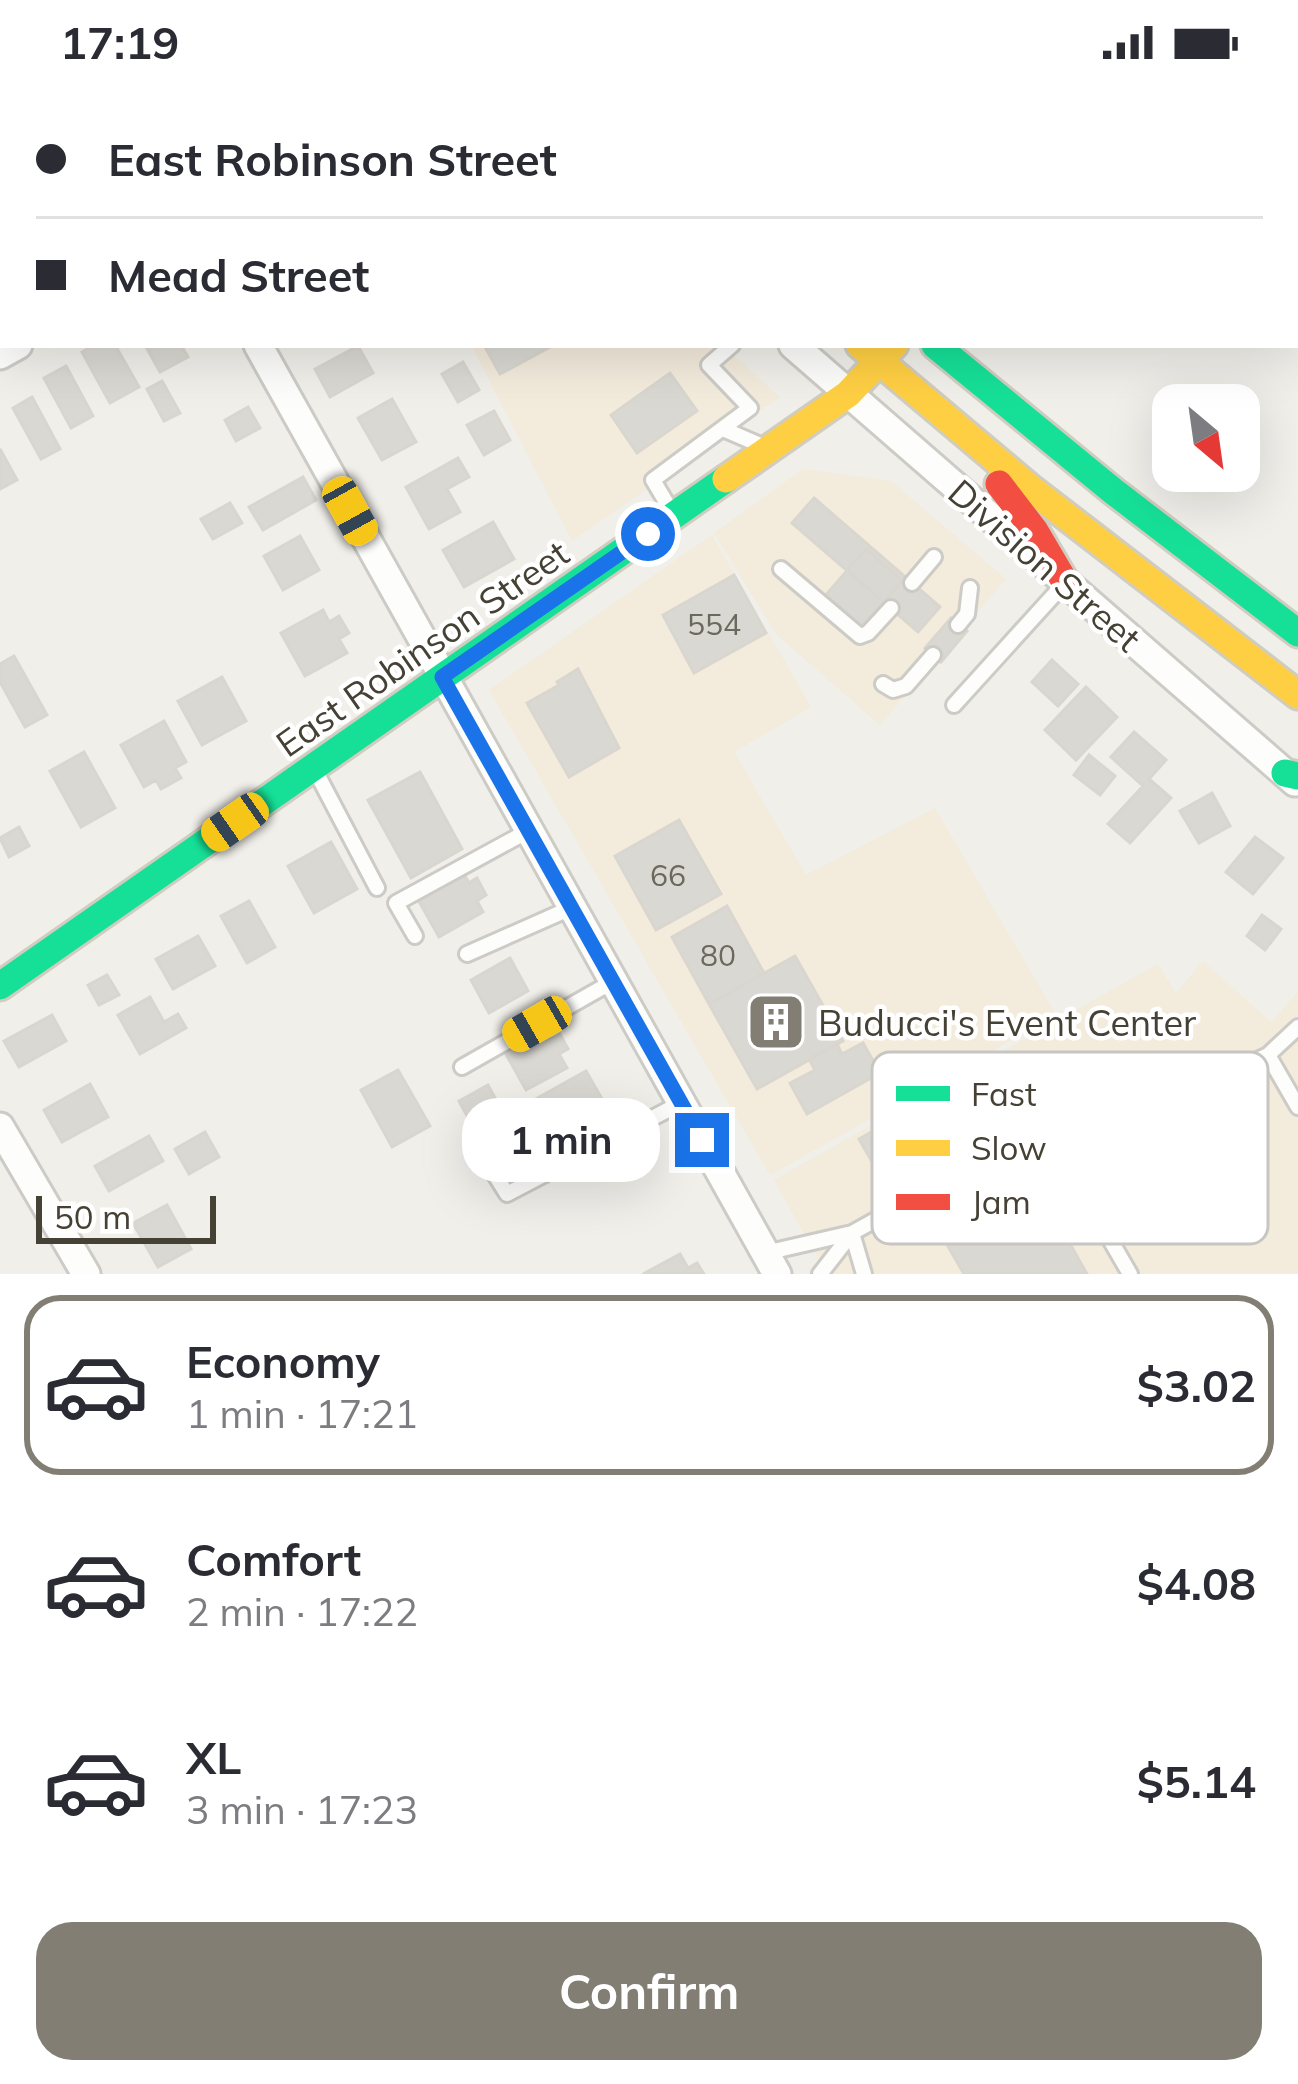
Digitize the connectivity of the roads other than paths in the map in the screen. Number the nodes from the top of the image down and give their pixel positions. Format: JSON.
{"nodes":[{"id":1,"x":260,"y":348,"type":"edge"},
{"id":2,"x":728,"y":348,"type":"edge"},
{"id":3,"x":796,"y":348,"type":"edge"},
{"id":4,"x":938,"y":348,"type":"edge"},
{"id":5,"x":878,"y":350,"type":"edge"},
{"id":6,"x":848,"y":394,"type":"junction"},
{"id":7,"x":952,"y":425,"type":"junction"},
{"id":8,"x":723,"y":429,"type":"junction"},
{"id":9,"x":770,"y":449,"type":"junction"},
{"id":10,"x":674,"y":516,"type":"junction"},
{"id":11,"x":934,"y":557,"type":"dead end"},
{"id":12,"x":782,"y":569,"type":"dead end"},
{"id":13,"x":1065,"y":582,"type":"junction"},
{"id":14,"x":912,"y":583,"type":"dead end"},
{"id":15,"x":970,"y":588,"type":"dead end"},
{"id":16,"x":890,"y":608,"type":"dead end"},
{"id":17,"x":958,"y":625,"type":"dead end"},
{"id":18,"x":1298,"y":633,"type":"edge"},
{"id":19,"x":933,"y":655,"type":"dead end"},
{"id":20,"x":442,"y":677,"type":"junction"},
{"id":21,"x":883,"y":684,"type":"dead end"},
{"id":22,"x":1298,"y":695,"type":"edge"},
{"id":23,"x":954,"y":705,"type":"dead end"},
{"id":24,"x":314,"y":767,"type":"junction"},
{"id":25,"x":1294,"y":778,"type":"edge"},
{"id":26,"x":528,"y":832,"type":"junction"},
{"id":27,"x":377,"y":888,"type":"dead end"},
{"id":28,"x":571,"y":908,"type":"junction"},
{"id":29,"x":415,"y":936,"type":"dead end"},
{"id":30,"x":466,"y":954,"type":"dead end"},
{"id":31,"x":613,"y":982,"type":"junction"},
{"id":32,"x":0,"y":986,"type":"edge"},
{"id":33,"x":1298,"y":1027,"type":"edge"},
{"id":34,"x":1268,"y":1055,"type":"joint"},
{"id":35,"x":462,"y":1067,"type":"dead end"},
{"id":36,"x":681,"y":1102,"type":"junction"},
{"id":37,"x":1298,"y":1107,"type":"edge"},
{"id":38,"x":0,"y":1127,"type":"edge"},
{"id":39,"x":480,"y":1151,"type":"dead end"},
{"id":40,"x":872,"y":1222,"type":"edge"},
{"id":41,"x":853,"y":1233,"type":"junction"},
{"id":42,"x":1112,"y":1244,"type":"edge"},
{"id":43,"x":771,"y":1264,"type":"edge"},
{"id":44,"x":86,"y":1274,"type":"edge"},
{"id":45,"x":820,"y":1274,"type":"edge"},
{"id":46,"x":864,"y":1274,"type":"edge"},
{"id":47,"x":1130,"y":1274,"type":"edge"}],
"edges":[{"from":1,"to":20,"type":"street"},
{"from":2,"to":8,"type":"lane"},
{"from":3,"to":6,"type":"street","name":"Division Street"},
{"from":4,"to":18,"type":"main road"},
{"from":5,"to":6,"type":"main road","name":"East Robinson Street"},
{"from":5,"to":7,"type":"main road"},
{"from":6,"to":9,"type":"main road","name":"East Robinson Street"},
{"from":6,"to":13,"type":"street","name":"Division Street"},
{"from":7,"to":13,"type":"main road"},
{"from":7,"to":22,"type":"main road"},
{"from":8,"to":9,"type":"lane"},
{"from":8,"to":10,"type":"lane"},
{"from":9,"to":10,"type":"main road","name":"East Robinson Street"},
{"from":10,"to":20,"type":"main road","name":"East Robinson Street"},
{"from":11,"to":14,"type":"lane"},
{"from":12,"to":16,"type":"lane"},
{"from":13,"to":23,"type":"lane"},
{"from":13,"to":25,"type":"street","name":"Division Street"},
{"from":15,"to":17,"type":"lane"},
{"from":19,"to":21,"type":"lane"},
{"from":20,"to":24,"type":"main road","name":"East Robinson Street"},
{"from":20,"to":26,"type":"street"},
{"from":24,"to":27,"type":"lane"},
{"from":24,"to":32,"type":"main road","name":"East Robinson Street"},
{"from":26,"to":28,"type":"street"},
{"from":26,"to":29,"type":"lane"},
{"from":28,"to":30,"type":"lane"},
{"from":28,"to":31,"type":"street"},
{"from":31,"to":35,"type":"lane"},
{"from":31,"to":36,"type":"street"},
{"from":33,"to":34,"type":"lane"},
{"from":34,"to":37,"type":"lane"},
{"from":36,"to":39,"type":"lane"},
{"from":36,"to":43,"type":"street"},
{"from":38,"to":44,"type":"street"},
{"from":40,"to":41,"type":"lane"},
{"from":41,"to":43,"type":"lane"},
{"from":41,"to":45,"type":"lane"},
{"from":41,"to":46,"type":"lane"},
{"from":42,"to":47,"type":"lane"}]}
